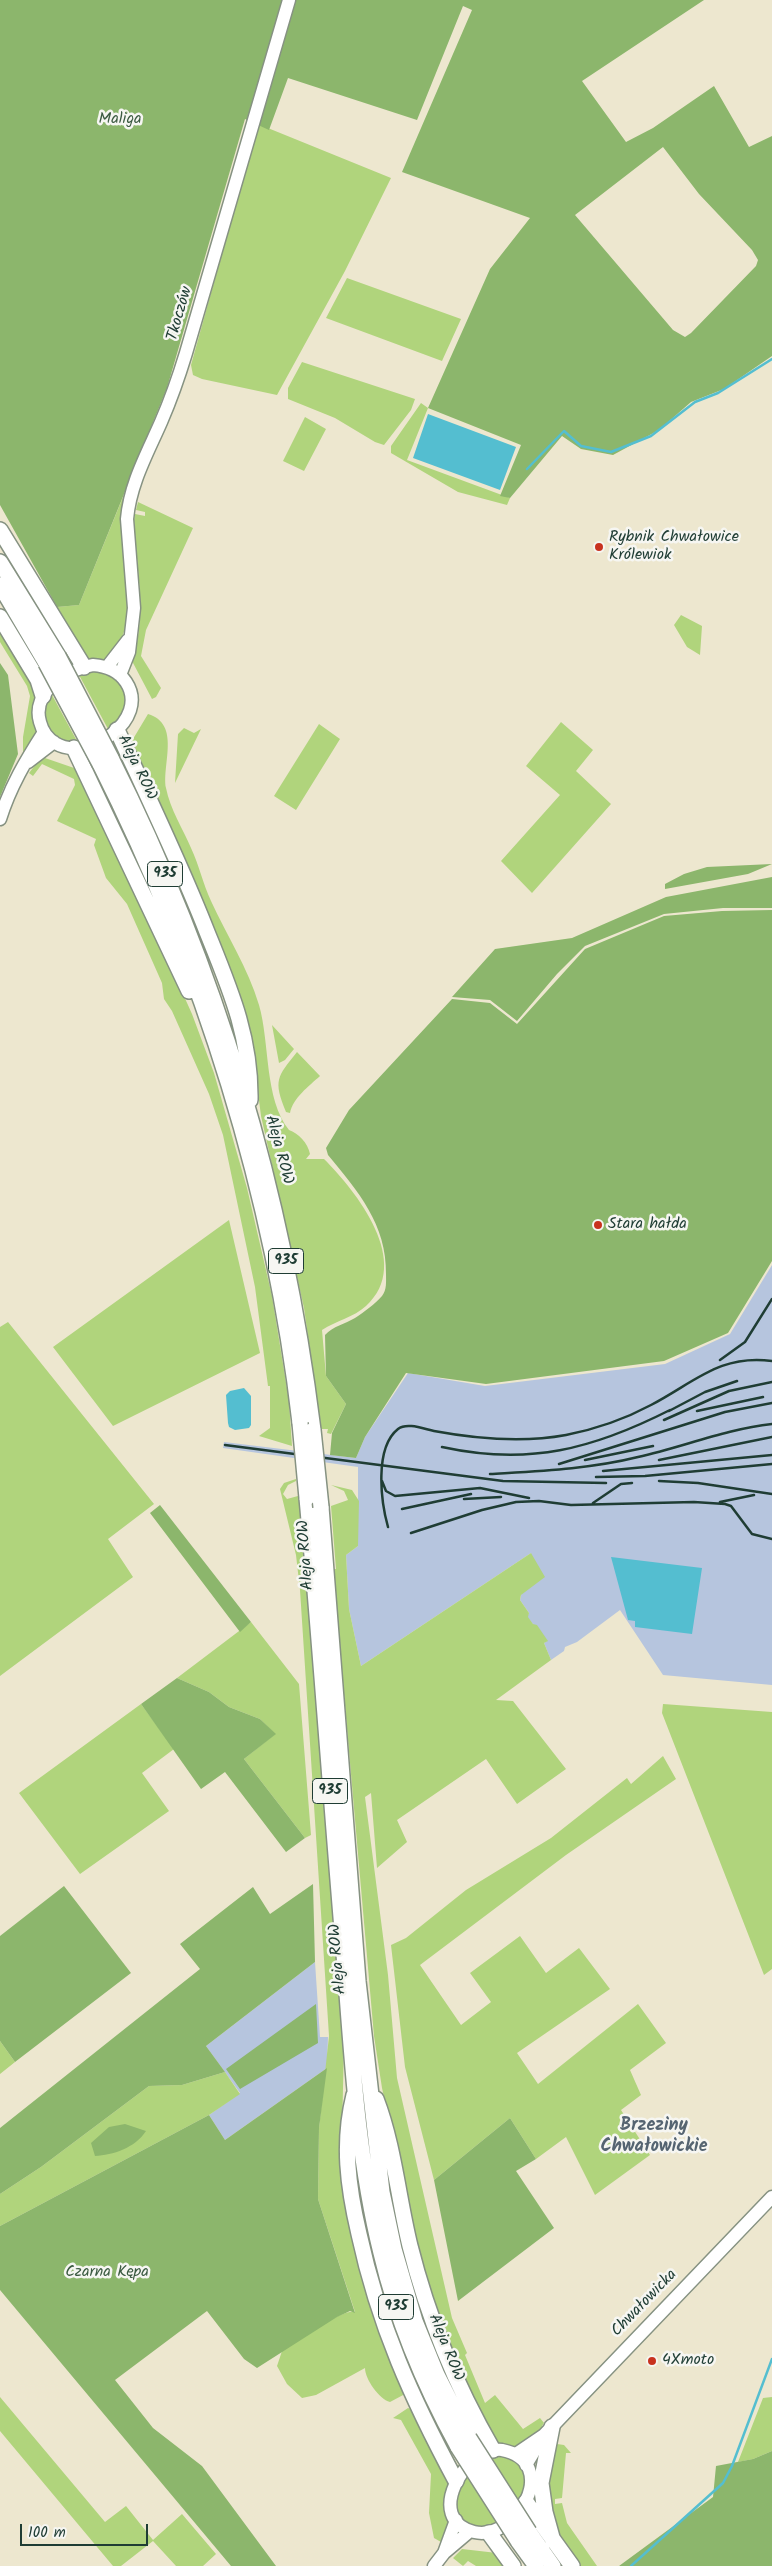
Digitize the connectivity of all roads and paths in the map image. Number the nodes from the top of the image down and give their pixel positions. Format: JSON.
{"nodes":[{"id":1,"x":290,"y":0,"type":"edge"},
{"id":2,"x":0,"y":530,"type":"edge"},
{"id":3,"x":0,"y":562,"type":"edge"},
{"id":4,"x":0,"y":585,"type":"edge"},
{"id":5,"x":0,"y":617,"type":"edge"},
{"id":6,"x":130,"y":637,"type":"junction"},
{"id":7,"x":52,"y":660,"type":"junction"},
{"id":8,"x":84,"y":667,"type":"junction"},
{"id":9,"x":107,"y":667,"type":"junction"},
{"id":10,"x":120,"y":675,"type":"junction"},
{"id":11,"x":42,"y":696,"type":"junction"},
{"id":12,"x":117,"y":730,"type":"junction"},
{"id":13,"x":44,"y":732,"type":"junction"},
{"id":14,"x":54,"y":742,"type":"junction"},
{"id":15,"x":74,"y":748,"type":"junction"},
{"id":16,"x":106,"y":761,"type":"junction"},
{"id":17,"x":24,"y":766,"type":"junction"},
{"id":18,"x":0,"y":819,"type":"edge"},
{"id":19,"x":212,"y":1034,"type":"junction"},
{"id":20,"x":250,"y":1114,"type":"junction"},
{"id":21,"x":363,"y":2081,"type":"junction"},
{"id":22,"x":772,"y":2197,"type":"edge"},
{"id":23,"x":548,"y":2431,"type":"junction"},
{"id":24,"x":493,"y":2450,"type":"junction"},
{"id":25,"x":516,"y":2454,"type":"junction"},
{"id":26,"x":526,"y":2465,"type":"junction"},
{"id":27,"x":456,"y":2481,"type":"junction"},
{"id":28,"x":526,"y":2502,"type":"junction"},
{"id":29,"x":456,"y":2520,"type":"junction"},
{"id":30,"x":470,"y":2531,"type":"junction"},
{"id":31,"x":489,"y":2533,"type":"junction"},
{"id":32,"x":523,"y":2537,"type":"junction"},
{"id":33,"x":554,"y":2541,"type":"junction"},
{"id":34,"x":444,"y":2553,"type":"junction"},
{"id":35,"x":434,"y":2566,"type":"edge"},
{"id":36,"x":513,"y":2566,"type":"edge"},
{"id":37,"x":536,"y":2566,"type":"edge"},
{"id":38,"x":552,"y":2566,"type":"edge"},
{"id":39,"x":572,"y":2566,"type":"edge"}],
"edges":[{"from":1,"to":6,"type":"street","name":"Tkoczów"},
{"from":2,"to":8,"type":"main road"},
{"from":3,"to":7,"type":"main road","name":"Aleja ROW","number":"935"},
{"from":4,"to":7,"type":"main road","name":"Aleja ROW","number":"935"},
{"from":5,"to":11,"type":"main road"},
{"from":6,"to":9,"type":"street","name":"Tkoczów"},
{"from":6,"to":10,"type":"street","name":"Tkoczów"},
{"from":7,"to":16,"type":"main road","name":"Aleja ROW","number":"935","bridge":true},
{"from":8,"to":9,"type":"street"},
{"from":8,"to":11,"type":"street"},
{"from":9,"to":10,"type":"street"},
{"from":10,"to":12,"type":"street"},
{"from":11,"to":13,"type":"street"},
{"from":12,"to":15,"type":"street"},
{"from":12,"to":20,"type":"main road"},
{"from":13,"to":14,"type":"street"},
{"from":13,"to":17,"type":"street"},
{"from":14,"to":15,"type":"street"},
{"from":14,"to":17,"type":"street"},
{"from":15,"to":19,"type":"main road"},
{"from":16,"to":19,"type":"main road","name":"Aleja ROW","number":"935"},
{"from":16,"to":20,"type":"main road","name":"Aleja ROW","number":"935"},
{"from":17,"to":18,"type":"street"},
{"from":19,"to":21,"type":"main road","name":"Aleja ROW","number":"935","bridge":true},
{"from":20,"to":21,"type":"main road","name":"Aleja ROW","number":"935","bridge":true},
{"from":21,"to":24,"type":"main road"},
{"from":21,"to":27,"type":"main road"},
{"from":21,"to":32,"type":"main road","name":"Aleja ROW","number":"935","bridge":true},
{"from":22,"to":23,"type":"street","name":"Chwałowicka"},
{"from":23,"to":25,"type":"street","name":"Chwałowicka"},
{"from":23,"to":26,"type":"street","name":"Chwałowicka"},
{"from":23,"to":33,"type":"main road"},
{"from":24,"to":25,"type":"street"},
{"from":24,"to":27,"type":"street"},
{"from":25,"to":26,"type":"street"},
{"from":26,"to":28,"type":"street"},
{"from":27,"to":29,"type":"street"},
{"from":28,"to":31,"type":"street"},
{"from":28,"to":33,"type":"main road"},
{"from":29,"to":30,"type":"street"},
{"from":29,"to":34,"type":"street"},
{"from":30,"to":31,"type":"street"},
{"from":30,"to":34,"type":"street"},
{"from":31,"to":36,"type":"main road"},
{"from":32,"to":37,"type":"main road","name":"Aleja ROW","number":"935"},
{"from":32,"to":38,"type":"main road","name":"Aleja ROW","number":"935"},
{"from":33,"to":39,"type":"main road"},
{"from":34,"to":35,"type":"street"}]}
